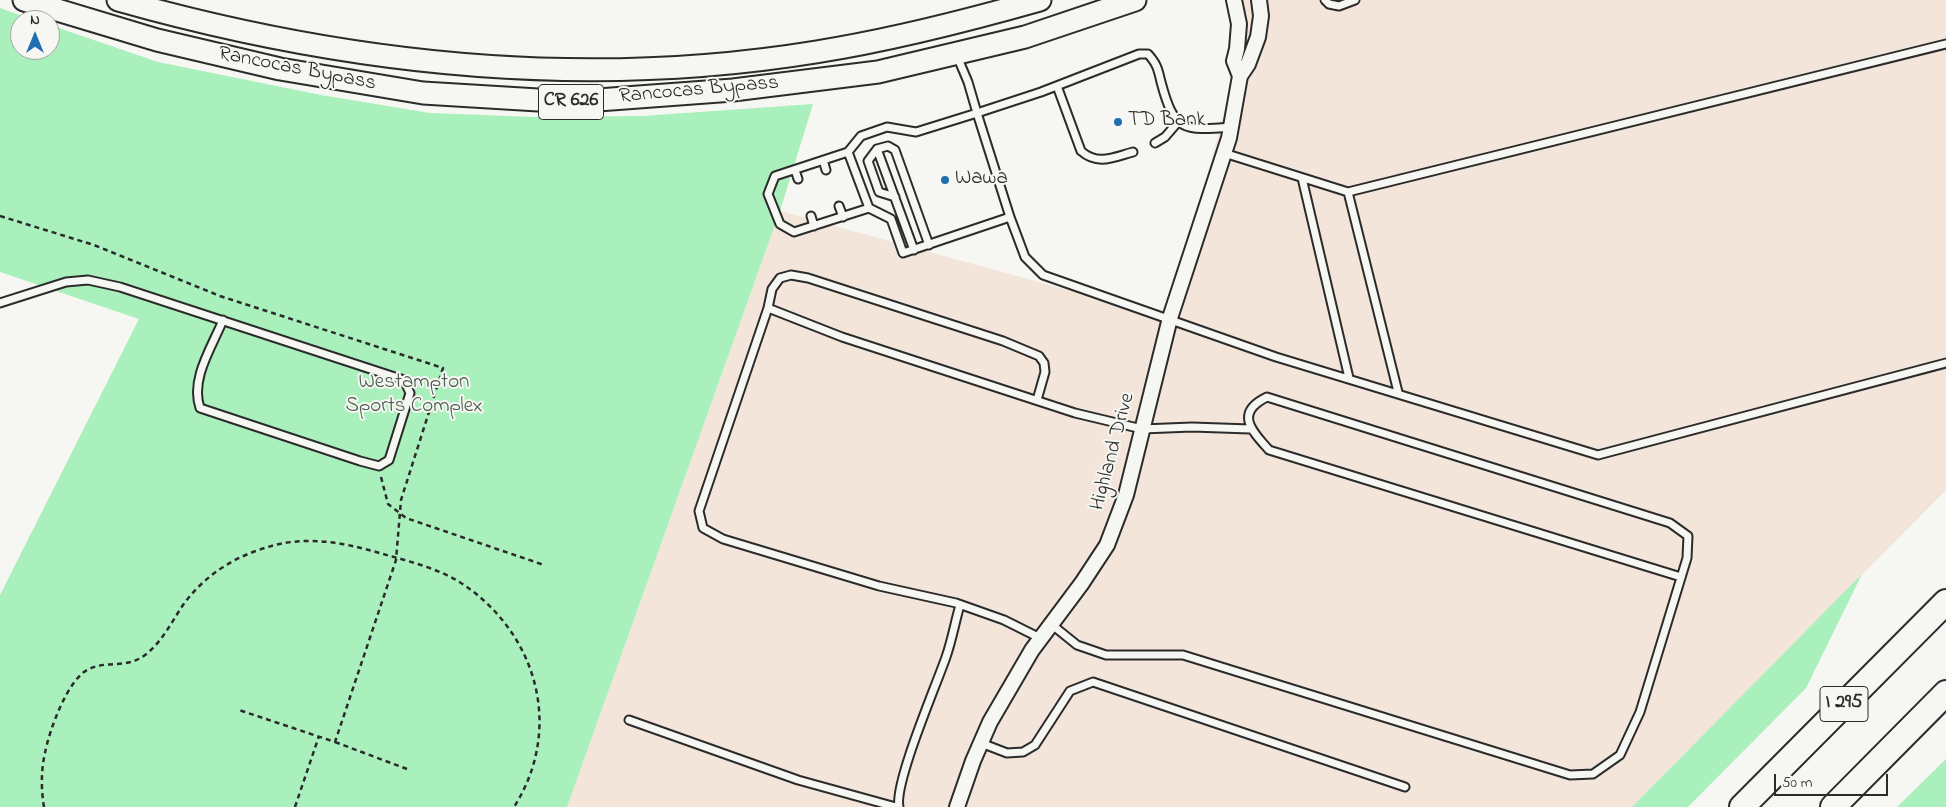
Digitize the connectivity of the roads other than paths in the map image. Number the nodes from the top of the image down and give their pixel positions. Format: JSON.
{"nodes":[{"id":1,"x":24,"y":0,"type":"edge"},
{"id":2,"x":118,"y":0,"type":"edge"},
{"id":3,"x":1040,"y":0,"type":"edge"},
{"id":4,"x":1136,"y":0,"type":"edge"},
{"id":5,"x":1234,"y":0,"type":"edge"},
{"id":6,"x":1259,"y":0,"type":"edge"},
{"id":7,"x":1325,"y":0,"type":"edge"},
{"id":8,"x":1355,"y":0,"type":"edge"},
{"id":9,"x":1946,"y":44,"type":"edge"},
{"id":10,"x":956,"y":53,"type":"junction"},
{"id":11,"x":1240,"y":76,"type":"junction"},
{"id":12,"x":1056,"y":86,"type":"junction"},
{"id":13,"x":977,"y":113,"type":"junction"},
{"id":14,"x":1178,"y":122,"type":"junction"},
{"id":15,"x":1231,"y":127,"type":"junction"},
{"id":16,"x":1155,"y":143,"type":"dead end"},
{"id":17,"x":878,"y":149,"type":"junction"},
{"id":18,"x":848,"y":152,"type":"junction"},
{"id":19,"x":1133,"y":152,"type":"dead end"},
{"id":20,"x":1224,"y":153,"type":"junction"},
{"id":21,"x":823,"y":160,"type":"junction"},
{"id":22,"x":795,"y":170,"type":"junction"},
{"id":23,"x":826,"y":170,"type":"dead end"},
{"id":24,"x":1302,"y":178,"type":"junction"},
{"id":25,"x":798,"y":179,"type":"dead end"},
{"id":26,"x":1348,"y":192,"type":"junction"},
{"id":27,"x":895,"y":197,"type":"junction"},
{"id":28,"x":839,"y":206,"type":"dead end"},
{"id":29,"x":869,"y":208,"type":"junction"},
{"id":30,"x":811,"y":216,"type":"dead end"},
{"id":31,"x":843,"y":217,"type":"junction"},
{"id":32,"x":1010,"y":217,"type":"junction"},
{"id":33,"x":814,"y":226,"type":"junction"},
{"id":34,"x":928,"y":245,"type":"junction"},
{"id":35,"x":914,"y":250,"type":"junction"},
{"id":36,"x":0,"y":303,"type":"edge"},
{"id":37,"x":768,"y":308,"type":"junction"},
{"id":38,"x":1170,"y":318,"type":"junction"},
{"id":39,"x":223,"y":320,"type":"junction"},
{"id":40,"x":1946,"y":363,"type":"edge"},
{"id":41,"x":1349,"y":378,"type":"junction"},
{"id":42,"x":1398,"y":392,"type":"junction"},
{"id":43,"x":1037,"y":400,"type":"junction"},
{"id":44,"x":1142,"y":429,"type":"junction"},
{"id":45,"x":1250,"y":429,"type":"junction"},
{"id":46,"x":1681,"y":577,"type":"junction"},
{"id":47,"x":1946,"y":602,"type":"edge"},
{"id":48,"x":960,"y":605,"type":"junction"},
{"id":49,"x":1050,"y":624,"type":"junction"},
{"id":50,"x":1040,"y":638,"type":"junction"},
{"id":51,"x":1946,"y":693,"type":"edge"},
{"id":52,"x":629,"y":720,"type":"dead end"},
{"id":53,"x":981,"y":743,"type":"junction"},
{"id":54,"x":1406,"y":787,"type":"dead end"},
{"id":55,"x":898,"y":807,"type":"edge"},
{"id":56,"x":957,"y":807,"type":"edge"},
{"id":57,"x":1742,"y":807,"type":"edge"},
{"id":58,"x":1833,"y":807,"type":"edge"}],
"edges":[{"from":1,"to":10,"type":"main road","name":"Rancocas Bypass","number":"CR 626"},
{"from":2,"to":3,"type":"main road","name":"Rancocas Bypass","number":"CR 626"},
{"from":4,"to":10,"type":"main road","name":"Rancocas Bypass","number":"CR 626"},
{"from":5,"to":11,"type":"street","name":"Highland Drive"},
{"from":6,"to":11,"type":"street","name":"Highland Drive"},
{"from":7,"to":8,"type":"lane"},
{"from":9,"to":26,"type":"lane"},
{"from":10,"to":13,"type":"lane"},
{"from":11,"to":15,"type":"street","name":"Highland Drive"},
{"from":12,"to":13,"type":"lane"},
{"from":12,"to":14,"type":"lane"},
{"from":12,"to":19,"type":"lane"},
{"from":13,"to":18,"type":"lane"},
{"from":13,"to":32,"type":"lane"},
{"from":14,"to":15,"type":"lane"},
{"from":14,"to":16,"type":"lane"},
{"from":15,"to":20,"type":"street","name":"Highland Drive"},
{"from":17,"to":27,"type":"lane"},
{"from":17,"to":27,"type":"lane"},
{"from":17,"to":34,"type":"lane"},
{"from":18,"to":21,"type":"lane"},
{"from":18,"to":29,"type":"lane"},
{"from":20,"to":24,"type":"lane"},
{"from":20,"to":38,"type":"street","name":"Highland Drive"},
{"from":21,"to":22,"type":"lane"},
{"from":21,"to":23,"type":"lane"},
{"from":22,"to":25,"type":"lane"},
{"from":22,"to":33,"type":"lane"},
{"from":24,"to":26,"type":"lane"},
{"from":24,"to":41,"type":"lane"},
{"from":26,"to":42,"type":"lane"},
{"from":27,"to":35,"type":"lane"},
{"from":28,"to":31,"type":"lane"},
{"from":29,"to":31,"type":"lane"},
{"from":29,"to":35,"type":"lane"},
{"from":30,"to":33,"type":"lane"},
{"from":31,"to":33,"type":"lane"},
{"from":32,"to":34,"type":"lane"},
{"from":32,"to":38,"type":"lane"},
{"from":34,"to":35,"type":"lane"},
{"from":36,"to":39,"type":"lane"},
{"from":37,"to":43,"type":"lane"},
{"from":37,"to":43,"type":"lane"},
{"from":37,"to":48,"type":"lane"},
{"from":38,"to":41,"type":"lane"},
{"from":38,"to":44,"type":"street","name":"Highland Drive"},
{"from":39,"to":39,"type":"lane"},
{"from":40,"to":42,"type":"lane"},
{"from":41,"to":42,"type":"lane"},
{"from":43,"to":44,"type":"lane"},
{"from":44,"to":45,"type":"lane"},
{"from":44,"to":49,"type":"street","name":"Highland Drive"},
{"from":45,"to":46,"type":"lane"},
{"from":45,"to":46,"type":"lane"},
{"from":46,"to":49,"type":"lane"},
{"from":47,"to":57,"type":"highway","number":"I 295"},
{"from":48,"to":50,"type":"lane"},
{"from":48,"to":55,"type":"lane"},
{"from":49,"to":50,"type":"street","name":"Highland Drive"},
{"from":50,"to":53,"type":"street","name":"Highland Drive"},
{"from":51,"to":58,"type":"highway"},
{"from":52,"to":55,"type":"lane"},
{"from":53,"to":54,"type":"lane"},
{"from":53,"to":56,"type":"street","name":"Highland Drive"}]}
